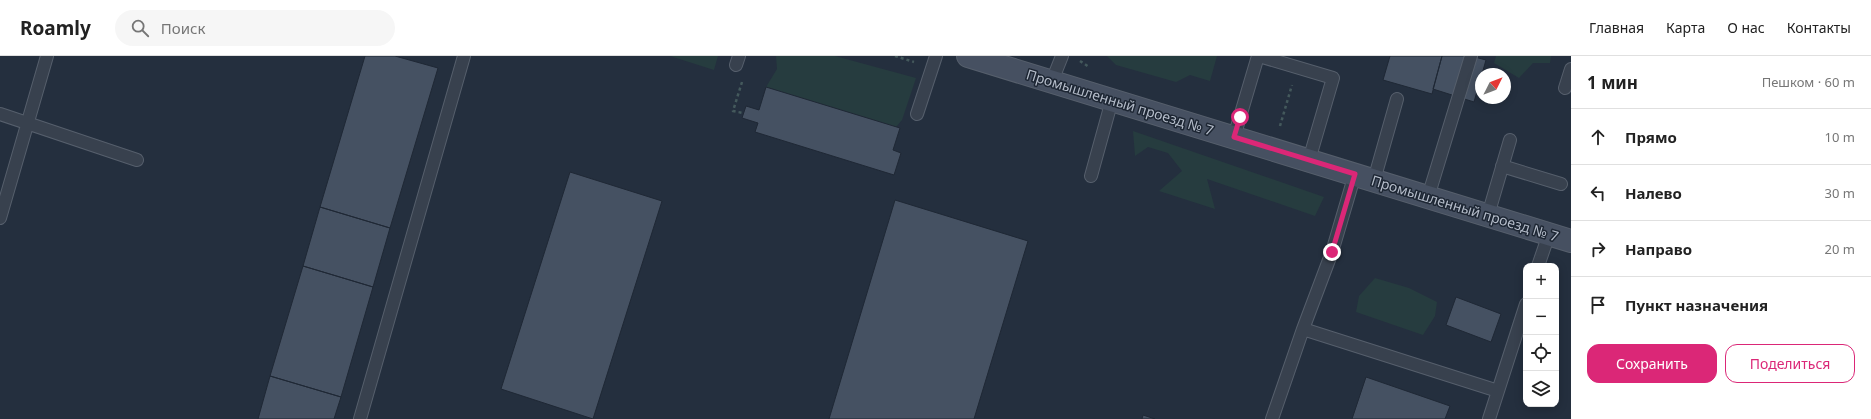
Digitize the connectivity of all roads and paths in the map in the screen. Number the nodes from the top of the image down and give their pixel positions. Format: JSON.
{"nodes":[{"id":1,"x":47,"y":56,"type":"edge"},
{"id":2,"x":464,"y":56,"type":"edge"},
{"id":3,"x":936,"y":56,"type":"edge"},
{"id":4,"x":968,"y":56,"type":"edge"},
{"id":5,"x":1062,"y":56,"type":"edge"},
{"id":6,"x":1258,"y":56,"type":"edge"},
{"id":7,"x":1471,"y":56,"type":"edge"},
{"id":8,"x":738,"y":60,"type":"edge"},
{"id":9,"x":1297,"y":68,"type":"junction"},
{"id":10,"x":1571,"y":69,"type":"edge"},
{"id":11,"x":1052,"y":82,"type":"junction"},
{"id":12,"x":1565,"y":88,"type":"dead end"},
{"id":13,"x":1397,"y":99,"type":"dead end"},
{"id":14,"x":1112,"y":100,"type":"junction"},
{"id":15,"x":743,"y":113,"type":"dead end"},
{"id":16,"x":0,"y":114,"type":"edge"},
{"id":17,"x":917,"y":114,"type":"dead end"},
{"id":18,"x":28,"y":122,"type":"junction"},
{"id":19,"x":1280,"y":129,"type":"dead end"},
{"id":20,"x":1234,"y":137,"type":"junction"},
{"id":21,"x":1510,"y":140,"type":"dead end"},
{"id":22,"x":136,"y":160,"type":"dead end"},
{"id":23,"x":1309,"y":160,"type":"junction"},
{"id":24,"x":1502,"y":166,"type":"junction"},
{"id":25,"x":1090,"y":176,"type":"dead end"},
{"id":26,"x":1365,"y":177,"type":"junction"},
{"id":27,"x":1561,"y":184,"type":"dead end"},
{"id":28,"x":1428,"y":197,"type":"junction"},
{"id":29,"x":1488,"y":215,"type":"junction"},
{"id":30,"x":0,"y":218,"type":"edge"},
{"id":31,"x":1548,"y":234,"type":"junction"},
{"id":32,"x":1571,"y":241,"type":"edge"},
{"id":33,"x":1539,"y":263,"type":"edge"},
{"id":34,"x":1523,"y":313,"type":"edge"},
{"id":35,"x":1303,"y":329,"type":"junction"},
{"id":36,"x":1498,"y":390,"type":"junction"},
{"id":37,"x":360,"y":419,"type":"edge"},
{"id":38,"x":1272,"y":419,"type":"edge"},
{"id":39,"x":1489,"y":419,"type":"edge"}],
"edges":[{"from":1,"to":18,"type":"lane"},
{"from":2,"to":37,"type":"lane"},
{"from":3,"to":17,"type":"lane"},
{"from":4,"to":11,"type":"street","name":"Промышленный проезд № 7"},
{"from":5,"to":11,"type":"lane"},
{"from":6,"to":9,"type":"lane"},
{"from":6,"to":20,"type":"lane"},
{"from":7,"to":28,"type":"lane"},
{"from":8,"to":15,"type":"path"},
{"from":9,"to":19,"type":"path"},
{"from":9,"to":23,"type":"lane"},
{"from":10,"to":12,"type":"lane"},
{"from":11,"to":14,"type":"street","name":"Промышленный проезд № 7"},
{"from":13,"to":26,"type":"lane"},
{"from":14,"to":20,"type":"street","name":"Промышленный проезд № 7"},
{"from":14,"to":25,"type":"lane"},
{"from":16,"to":18,"type":"lane"},
{"from":18,"to":22,"type":"lane"},
{"from":18,"to":30,"type":"lane"},
{"from":20,"to":23,"type":"street","name":"Промышленный проезд № 7"},
{"from":21,"to":24,"type":"lane"},
{"from":23,"to":26,"type":"street","name":"Промышленный проезд № 7"},
{"from":24,"to":27,"type":"lane"},
{"from":24,"to":29,"type":"lane"},
{"from":26,"to":28,"type":"street","name":"Промышленный проезд № 7"},
{"from":26,"to":35,"type":"lane"},
{"from":28,"to":29,"type":"street","name":"Промышленный проезд № 7"},
{"from":29,"to":31,"type":"street","name":"Промышленный проезд № 7"},
{"from":31,"to":32,"type":"street","name":"Промышленный проезд № 7"},
{"from":31,"to":33,"type":"lane"},
{"from":34,"to":36,"type":"lane"},
{"from":35,"to":36,"type":"lane"},
{"from":35,"to":38,"type":"lane"},
{"from":36,"to":39,"type":"lane"}]}
